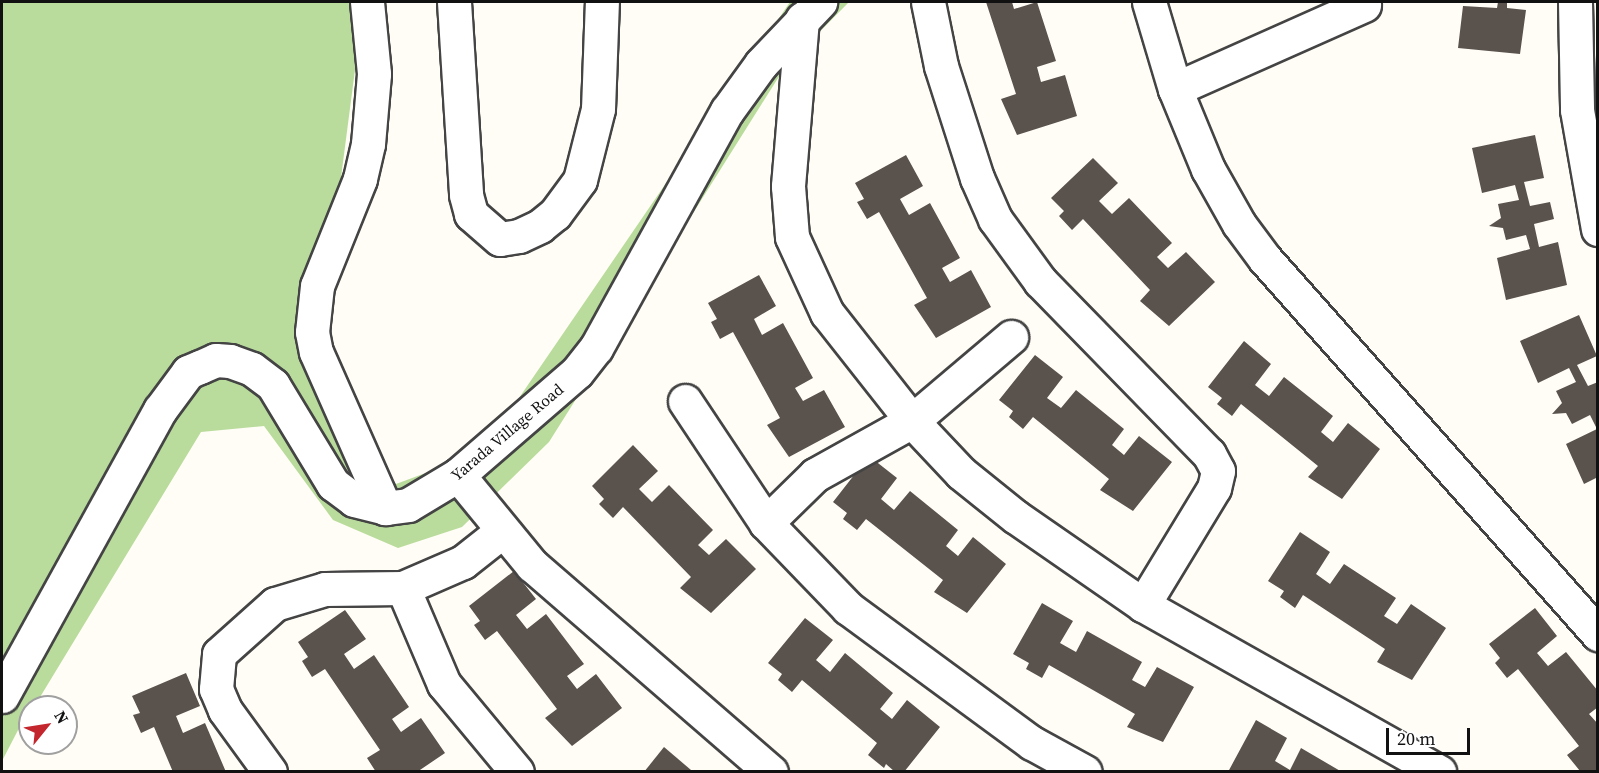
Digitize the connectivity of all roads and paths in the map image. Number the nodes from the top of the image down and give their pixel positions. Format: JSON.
{"nodes":[{"id":1,"x":367,"y":2,"type":"edge"},
{"id":2,"x":454,"y":2,"type":"edge"},
{"id":3,"x":602,"y":2,"type":"edge"},
{"id":4,"x":928,"y":2,"type":"edge"},
{"id":5,"x":1149,"y":2,"type":"edge"},
{"id":6,"x":1575,"y":2,"type":"edge"},
{"id":7,"x":1364,"y":5,"type":"dead end"},
{"id":8,"x":811,"y":10,"type":"edge"},
{"id":9,"x":1175,"y":89,"type":"junction"},
{"id":10,"x":1598,"y":229,"type":"edge"},
{"id":11,"x":1011,"y":337,"type":"dead end"},
{"id":12,"x":685,"y":401,"type":"dead end"},
{"id":13,"x":912,"y":422,"type":"junction"},
{"id":14,"x":458,"y":475,"type":"junction"},
{"id":15,"x":384,"y":508,"type":"junction"},
{"id":16,"x":766,"y":523,"type":"junction"},
{"id":17,"x":501,"y":532,"type":"junction"},
{"id":18,"x":403,"y":588,"type":"junction"},
{"id":19,"x":1143,"y":605,"type":"junction"},
{"id":20,"x":1598,"y":634,"type":"edge"},
{"id":21,"x":2,"y":696,"type":"edge"},
{"id":22,"x":270,"y":771,"type":"edge"},
{"id":23,"x":517,"y":771,"type":"edge"},
{"id":24,"x":771,"y":771,"type":"edge"},
{"id":25,"x":1085,"y":771,"type":"edge"},
{"id":26,"x":1439,"y":771,"type":"edge"}],
"edges":[{"from":1,"to":15,"type":"street"},
{"from":2,"to":3,"type":"street"},
{"from":4,"to":19,"type":"street"},
{"from":5,"to":9,"type":"street"},
{"from":6,"to":10,"type":"street"},
{"from":7,"to":9,"type":"street"},
{"from":8,"to":13,"type":"street"},
{"from":8,"to":14,"type":"street","name":"Yarada Village Road"},
{"from":9,"to":20,"type":"street"},
{"from":11,"to":13,"type":"street"},
{"from":12,"to":16,"type":"street"},
{"from":13,"to":16,"type":"street"},
{"from":13,"to":19,"type":"street"},
{"from":14,"to":15,"type":"street","name":"Yarada Village Road"},
{"from":14,"to":17,"type":"street"},
{"from":15,"to":21,"type":"street","name":"Yarada Village Road"},
{"from":16,"to":25,"type":"street"},
{"from":17,"to":18,"type":"street"},
{"from":17,"to":24,"type":"street"},
{"from":18,"to":22,"type":"street"},
{"from":18,"to":23,"type":"street"},
{"from":19,"to":26,"type":"street"}]}
